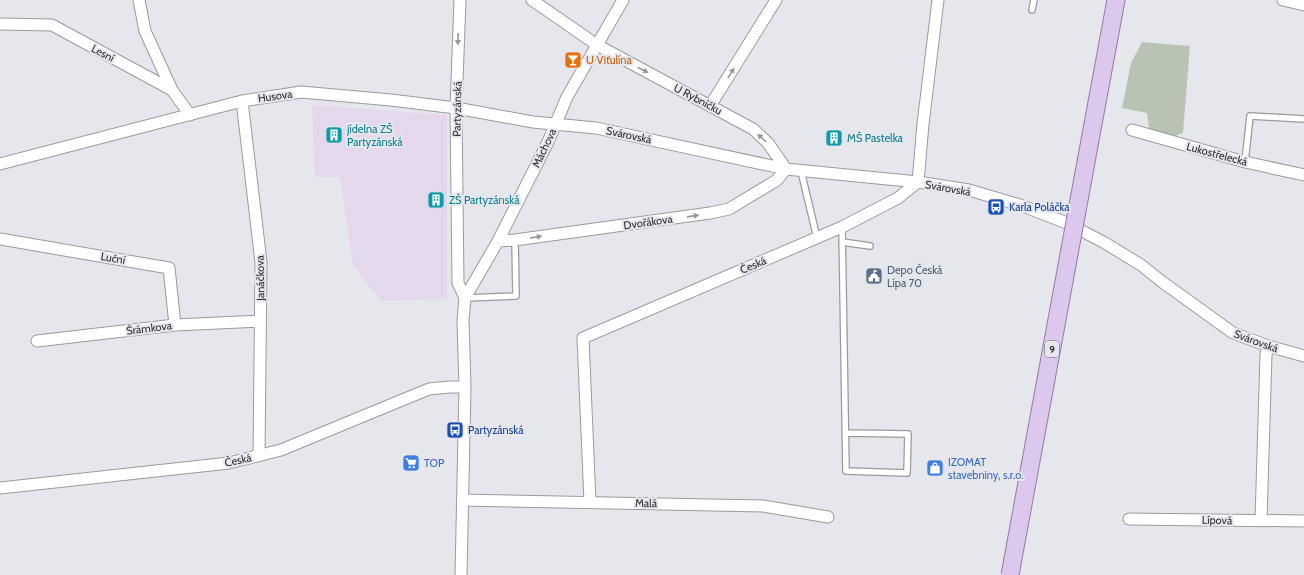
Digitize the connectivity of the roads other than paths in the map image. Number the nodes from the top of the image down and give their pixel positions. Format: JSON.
{"nodes":[{"id":1,"x":139,"y":0,"type":"edge"},
{"id":2,"x":460,"y":0,"type":"edge"},
{"id":3,"x":532,"y":0,"type":"edge"},
{"id":4,"x":623,"y":0,"type":"edge"},
{"id":5,"x":776,"y":0,"type":"edge"},
{"id":6,"x":938,"y":0,"type":"edge"},
{"id":7,"x":1034,"y":0,"type":"edge"},
{"id":8,"x":1116,"y":0,"type":"edge"},
{"id":9,"x":1283,"y":0,"type":"edge"},
{"id":10,"x":1304,"y":6,"type":"edge"},
{"id":11,"x":1032,"y":10,"type":"dead end"},
{"id":12,"x":0,"y":24,"type":"edge"},
{"id":13,"x":597,"y":45,"type":"junction"},
{"id":14,"x":172,"y":90,"type":"junction"},
{"id":15,"x":242,"y":101,"type":"junction"},
{"id":16,"x":710,"y":106,"type":"junction"},
{"id":17,"x":456,"y":108,"type":"junction"},
{"id":18,"x":190,"y":115,"type":"junction"},
{"id":19,"x":1304,"y":119,"type":"edge"},
{"id":20,"x":555,"y":124,"type":"junction"},
{"id":21,"x":1132,"y":130,"type":"dead end"},
{"id":22,"x":1245,"y":162,"type":"junction"},
{"id":23,"x":0,"y":164,"type":"edge"},
{"id":24,"x":786,"y":169,"type":"junction"},
{"id":25,"x":801,"y":170,"type":"junction"},
{"id":26,"x":1304,"y":175,"type":"edge"},
{"id":27,"x":918,"y":182,"type":"junction"},
{"id":28,"x":842,"y":227,"type":"junction"},
{"id":29,"x":818,"y":238,"type":"junction"},
{"id":30,"x":0,"y":239,"type":"edge"},
{"id":31,"x":515,"y":240,"type":"junction"},
{"id":32,"x":498,"y":241,"type":"junction"},
{"id":33,"x":842,"y":242,"type":"junction"},
{"id":34,"x":870,"y":246,"type":"dead end"},
{"id":35,"x":466,"y":298,"type":"junction"},
{"id":36,"x":260,"y":321,"type":"junction"},
{"id":37,"x":176,"y":325,"type":"junction"},
{"id":38,"x":38,"y":341,"type":"dead end"},
{"id":39,"x":1268,"y":346,"type":"junction"},
{"id":40,"x":1304,"y":356,"type":"edge"},
{"id":41,"x":465,"y":387,"type":"junction"},
{"id":42,"x":846,"y":433,"type":"junction"},
{"id":43,"x":259,"y":455,"type":"junction"},
{"id":44,"x":0,"y":488,"type":"edge"},
{"id":45,"x":463,"y":500,"type":"junction"},
{"id":46,"x":590,"y":502,"type":"junction"},
{"id":47,"x":828,"y":516,"type":"dead end"},
{"id":48,"x":1129,"y":519,"type":"dead end"},
{"id":49,"x":1261,"y":520,"type":"junction"},
{"id":50,"x":1304,"y":521,"type":"edge"},
{"id":51,"x":461,"y":575,"type":"edge"},
{"id":52,"x":1010,"y":575,"type":"edge"}],
"edges":[{"from":1,"to":14,"type":"street"},
{"from":2,"to":17,"type":"street","name":"Partyzánská","one_way":true},
{"from":3,"to":13,"type":"street","name":"U Rybníčku"},
{"from":4,"to":13,"type":"street","name":"Máchova"},
{"from":16,"to":5,"type":"street","one_way":true},
{"from":6,"to":27,"type":"street"},
{"from":7,"to":11,"type":"lane"},
{"from":8,"to":52,"type":"main road","number":"9","bridge":true},
{"from":9,"to":10,"type":"street"},
{"from":12,"to":14,"type":"street","name":"Lesní"},
{"from":13,"to":16,"type":"street","name":"U Rybníčku","one_way":true},
{"from":13,"to":20,"type":"street","name":"Máchova"},
{"from":14,"to":18,"type":"street","name":"Lesní"},
{"from":15,"to":17,"type":"street","name":"Husova"},
{"from":15,"to":18,"type":"street","name":"Husova"},
{"from":15,"to":36,"type":"street","name":"Janáčkova"},
{"from":24,"to":16,"type":"street","name":"U Rybníčku","one_way":true},
{"from":17,"to":20,"type":"street","name":"Husova"},
{"from":17,"to":35,"type":"street","name":"Partyzánská"},
{"from":18,"to":23,"type":"street","name":"Husova"},
{"from":19,"to":22,"type":"lane"},
{"from":20,"to":24,"type":"street","name":"Svárovská"},
{"from":20,"to":32,"type":"street","name":"Máchova"},
{"from":21,"to":22,"type":"street","name":"Lukostřelecká"},
{"from":22,"to":26,"type":"street","name":"Lukostřelecká"},
{"from":24,"to":25,"type":"street","name":"Svárovská"},
{"from":31,"to":24,"type":"street","name":"Dvořákova","one_way":true},
{"from":25,"to":27,"type":"street","name":"Svárovská"},
{"from":25,"to":29,"type":"lane"},
{"from":27,"to":28,"type":"street","name":"Česká"},
{"from":27,"to":39,"type":"street","name":"Svárovská"},
{"from":28,"to":29,"type":"street","name":"Česká"},
{"from":28,"to":33,"type":"lane"},
{"from":29,"to":46,"type":"street","name":"Česká"},
{"from":30,"to":37,"type":"street","name":"Luční"},
{"from":31,"to":32,"type":"street","name":"Dvořákova"},
{"from":31,"to":35,"type":"lane"},
{"from":32,"to":35,"type":"street","name":"Máchova"},
{"from":33,"to":34,"type":"lane"},
{"from":33,"to":42,"type":"lane"},
{"from":35,"to":41,"type":"street"},
{"from":36,"to":37,"type":"street","name":"Šrámkova"},
{"from":36,"to":43,"type":"street","name":"Janáčkova"},
{"from":37,"to":38,"type":"street","name":"Šrámkova"},
{"from":39,"to":40,"type":"street","name":"Svárovská"},
{"from":39,"to":49,"type":"street"},
{"from":41,"to":43,"type":"street","name":"Česká"},
{"from":41,"to":45,"type":"street"},
{"from":42,"to":42,"type":"lane"},
{"from":43,"to":44,"type":"street","name":"Česká"},
{"from":45,"to":46,"type":"street","name":"Malá"},
{"from":45,"to":51,"type":"street"},
{"from":46,"to":47,"type":"street","name":"Malá"},
{"from":48,"to":49,"type":"street","name":"Lípová"},
{"from":49,"to":50,"type":"street","name":"Lípová"}]}
